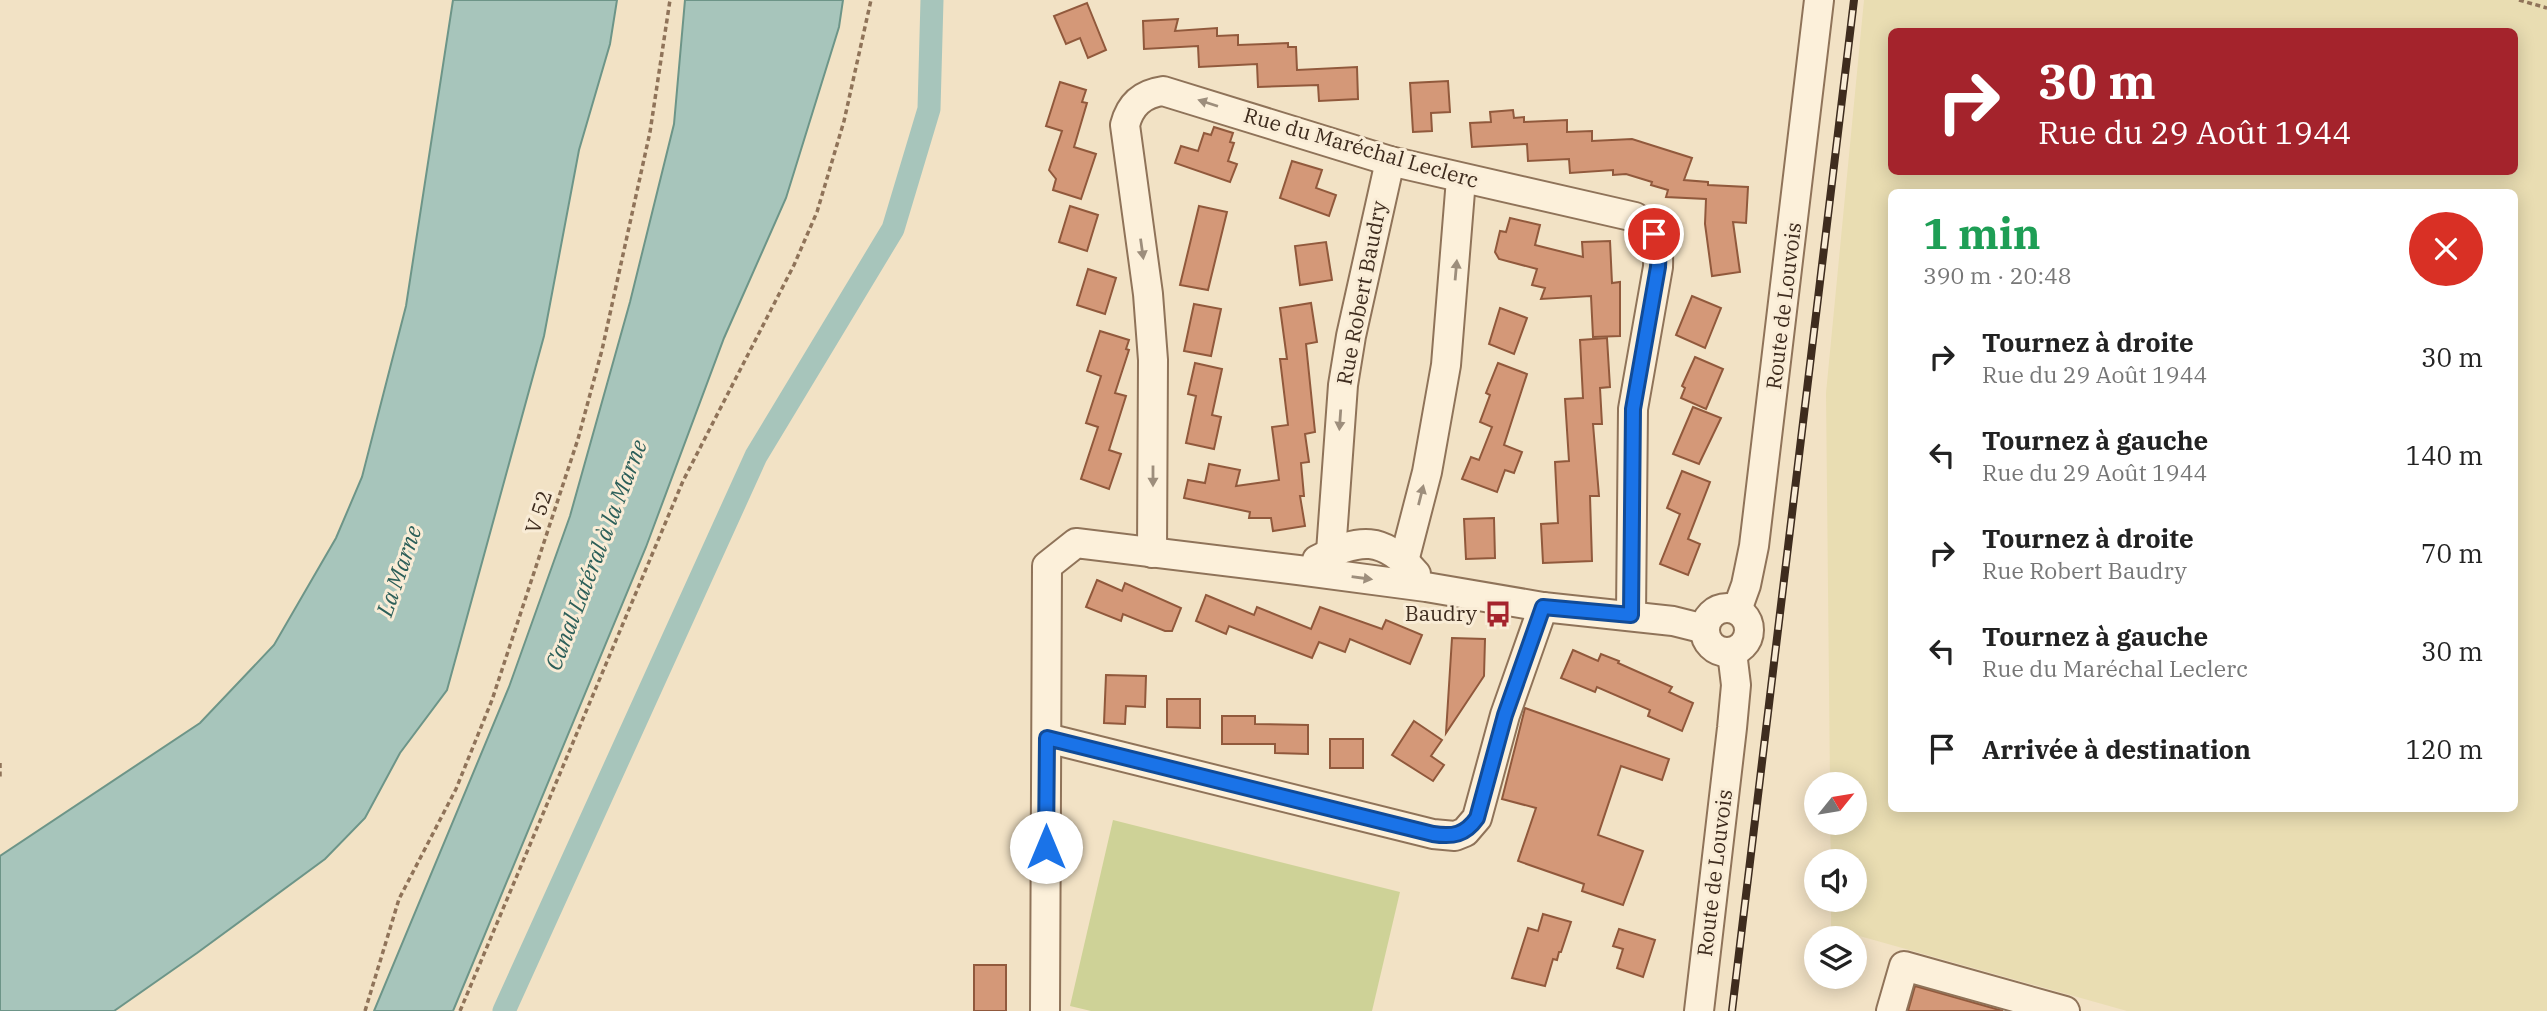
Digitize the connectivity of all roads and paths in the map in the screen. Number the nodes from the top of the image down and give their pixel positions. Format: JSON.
{"nodes":[{"id":1,"x":670,"y":0,"type":"edge"},
{"id":2,"x":871,"y":0,"type":"edge"},
{"id":3,"x":1819,"y":0,"type":"edge"},
{"id":4,"x":2519,"y":0,"type":"edge"},
{"id":5,"x":2547,"y":8,"type":"edge"},
{"id":6,"x":1390,"y":161,"type":"junction"},
{"id":7,"x":1461,"y":179,"type":"junction"},
{"id":8,"x":1331,"y":552,"type":"junction"},
{"id":9,"x":1152,"y":553,"type":"junction"},
{"id":10,"x":1404,"y":561,"type":"junction"},
{"id":11,"x":1298,"y":570,"type":"junction"},
{"id":12,"x":1426,"y":587,"type":"junction"},
{"id":13,"x":1543,"y":607,"type":"junction"},
{"id":14,"x":1737,"y":610,"type":"junction"},
{"id":15,"x":1631,"y":615,"type":"junction"},
{"id":16,"x":1705,"y":629,"type":"junction"},
{"id":17,"x":1732,"y":652,"type":"junction"},
{"id":18,"x":1047,"y":738,"type":"junction"},
{"id":19,"x":0,"y":763,"type":"edge"},
{"id":20,"x":0,"y":780,"type":"edge"},
{"id":21,"x":365,"y":1011,"type":"edge"},
{"id":22,"x":460,"y":1011,"type":"edge"},
{"id":23,"x":1045,"y":1011,"type":"edge"},
{"id":24,"x":1699,"y":1011,"type":"edge"},
{"id":25,"x":1891,"y":1011,"type":"edge"},
{"id":26,"x":2065,"y":1011,"type":"edge"}],
"edges":[{"from":1,"to":21,"type":"path","name":"V 52"},
{"from":2,"to":22,"type":"path"},
{"from":3,"to":14,"type":"street","name":"Route de Louvois"},
{"from":4,"to":5,"type":"path"},
{"from":6,"to":7,"type":"street","name":"Rue du Maréchal Leclerc"},
{"from":6,"to":8,"type":"street","name":"Rue Robert Baudry","one_way":true},
{"from":6,"to":9,"type":"street","name":"Rue du Maréchal Leclerc","one_way":true},
{"from":10,"to":7,"type":"street","one_way":true},
{"from":7,"to":15,"type":"street","name":"Rue du Maréchal Leclerc"},
{"from":8,"to":10,"type":"street"},
{"from":8,"to":11,"type":"street"},
{"from":9,"to":11,"type":"street"},
{"from":9,"to":18,"type":"street"},
{"from":10,"to":12,"type":"street"},
{"from":11,"to":12,"type":"street","one_way":true},
{"from":12,"to":13,"type":"street"},
{"from":13,"to":15,"type":"street"},
{"from":13,"to":18,"type":"street"},
{"from":14,"to":16,"type":"street"},
{"from":14,"to":17,"type":"street"},
{"from":15,"to":16,"type":"street"},
{"from":16,"to":17,"type":"street"},
{"from":17,"to":24,"type":"street","name":"Route de Louvois"},
{"from":18,"to":23,"type":"street"},
{"from":19,"to":20,"type":"path"},
{"from":25,"to":26,"type":"street"}]}
